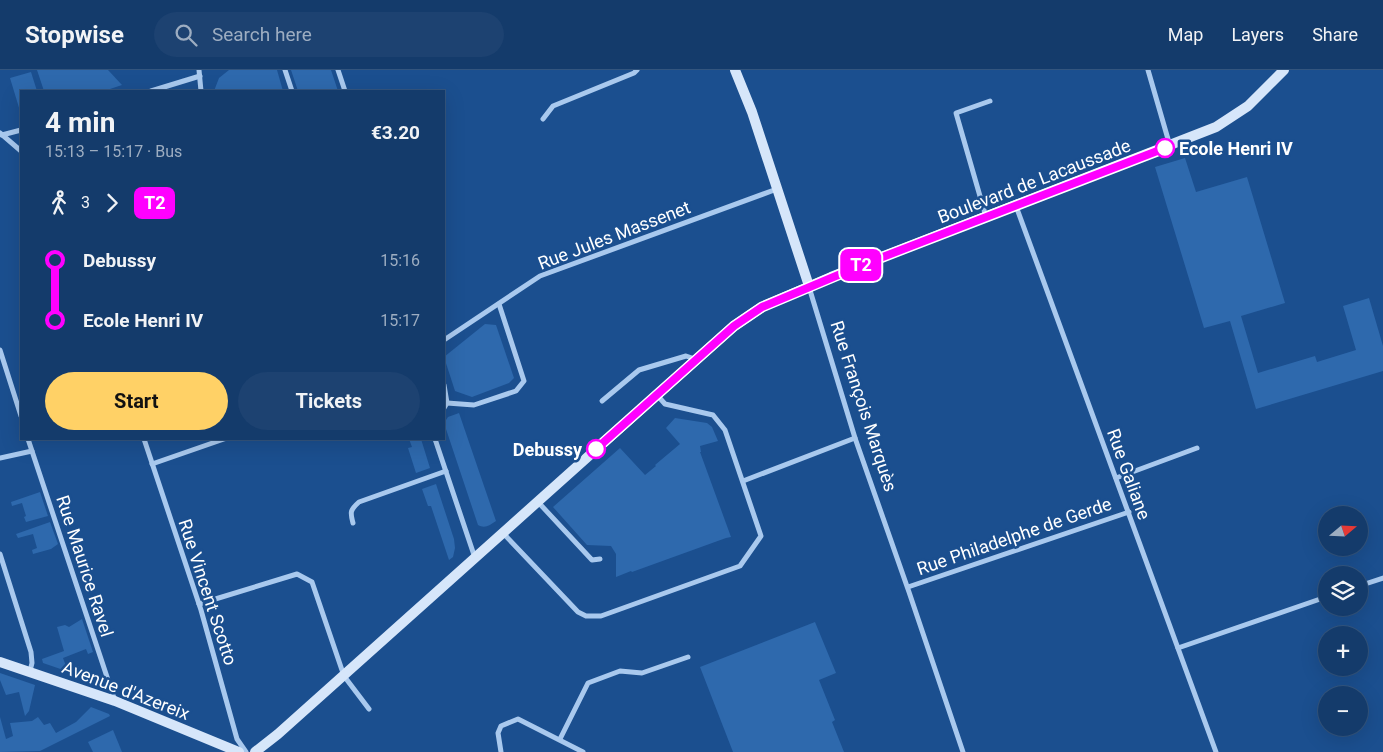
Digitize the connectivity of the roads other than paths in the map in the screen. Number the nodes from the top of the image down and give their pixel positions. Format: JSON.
{"nodes":[{"id":1,"x":285,"y":70,"type":"edge"},
{"id":2,"x":338,"y":70,"type":"edge"},
{"id":3,"x":637,"y":70,"type":"edge"},
{"id":4,"x":735,"y":70,"type":"edge"},
{"id":5,"x":1148,"y":70,"type":"edge"},
{"id":6,"x":1284,"y":70,"type":"edge"},
{"id":7,"x":200,"y":72,"type":"edge"},
{"id":8,"x":154,"y":90,"type":"edge"},
{"id":9,"x":201,"y":90,"type":"edge"},
{"id":10,"x":292,"y":90,"type":"edge"},
{"id":11,"x":345,"y":90,"type":"edge"},
{"id":12,"x":990,"y":102,"type":"dead end"},
{"id":13,"x":543,"y":119,"type":"dead end"},
{"id":14,"x":20,"y":130,"type":"edge"},
{"id":15,"x":1,"y":134,"type":"edge"},
{"id":16,"x":1170,"y":146,"type":"junction"},
{"id":17,"x":20,"y":150,"type":"edge"},
{"id":18,"x":777,"y":189,"type":"junction"},
{"id":19,"x":1016,"y":206,"type":"junction"},
{"id":20,"x":986,"y":217,"type":"junction"},
{"id":21,"x":809,"y":286,"type":"junction"},
{"id":22,"x":499,"y":304,"type":"junction"},
{"id":23,"x":445,"y":339,"type":"edge"},
{"id":24,"x":0,"y":350,"type":"edge"},
{"id":25,"x":695,"y":359,"type":"junction"},
{"id":26,"x":657,"y":395,"type":"junction"},
{"id":27,"x":602,"y":401,"type":"dead end"},
{"id":28,"x":445,"y":405,"type":"edge"},
{"id":29,"x":20,"y":413,"type":"edge"},
{"id":30,"x":855,"y":438,"type":"junction"},
{"id":31,"x":28,"y":440,"type":"edge"},
{"id":32,"x":144,"y":440,"type":"edge"},
{"id":33,"x":221,"y":440,"type":"edge"},
{"id":34,"x":435,"y":440,"type":"edge"},
{"id":35,"x":1197,"y":448,"type":"dead end"},
{"id":36,"x":32,"y":451,"type":"junction"},
{"id":37,"x":0,"y":458,"type":"edge"},
{"id":38,"x":152,"y":464,"type":"junction"},
{"id":39,"x":446,"y":471,"type":"junction"},
{"id":40,"x":1116,"y":478,"type":"junction"},
{"id":41,"x":743,"y":481,"type":"junction"},
{"id":42,"x":538,"y":502,"type":"junction"},
{"id":43,"x":1129,"y":512,"type":"junction"},
{"id":44,"x":353,"y":523,"type":"dead end"},
{"id":45,"x":502,"y":532,"type":"junction"},
{"id":46,"x":0,"y":554,"type":"edge"},
{"id":47,"x":475,"y":558,"type":"junction"},
{"id":48,"x":600,"y":559,"type":"dead end"},
{"id":49,"x":1383,"y":578,"type":"edge"},
{"id":50,"x":1368,"y":583,"type":"edge"},
{"id":51,"x":908,"y":587,"type":"junction"},
{"id":52,"x":1318,"y":600,"type":"edge"},
{"id":53,"x":199,"y":604,"type":"junction"},
{"id":54,"x":1178,"y":648,"type":"junction"},
{"id":55,"x":688,"y":657,"type":"dead end"},
{"id":56,"x":0,"y":662,"type":"edge"},
{"id":57,"x":30,"y":672,"type":"junction"},
{"id":58,"x":344,"y":676,"type":"junction"},
{"id":59,"x":115,"y":702,"type":"junction"},
{"id":60,"x":368,"y":709,"type":"dead end"},
{"id":61,"x":560,"y":739,"type":"junction"},
{"id":62,"x":239,"y":752,"type":"edge"},
{"id":63,"x":246,"y":752,"type":"edge"},
{"id":64,"x":255,"y":752,"type":"edge"},
{"id":65,"x":501,"y":752,"type":"edge"},
{"id":66,"x":583,"y":752,"type":"edge"},
{"id":67,"x":963,"y":752,"type":"edge"},
{"id":68,"x":1216,"y":752,"type":"edge"}],
"edges":[{"from":1,"to":10,"type":"street"},
{"from":2,"to":11,"type":"street"},
{"from":3,"to":13,"type":"street"},
{"from":4,"to":18,"type":"main road","name":"Rue François Marquès"},
{"from":5,"to":16,"type":"street"},
{"from":6,"to":16,"type":"main road","name":"Boulevard de Lacaussade"},
{"from":7,"to":8,"type":"street"},
{"from":7,"to":9,"type":"street"},
{"from":12,"to":20,"type":"street"},
{"from":14,"to":15,"type":"street"},
{"from":15,"to":17,"type":"street"},
{"from":16,"to":19,"type":"main road","name":"Boulevard de Lacaussade"},
{"from":18,"to":21,"type":"main road","name":"Rue François Marquès"},
{"from":18,"to":22,"type":"street","name":"Rue Jules Massenet"},
{"from":19,"to":20,"type":"main road","name":"Boulevard de Lacaussade"},
{"from":19,"to":40,"type":"street","name":"Rue Galiane"},
{"from":20,"to":21,"type":"main road","name":"Boulevard de Lacaussade"},
{"from":21,"to":25,"type":"main road","name":"Boulevard de Lacaussade"},
{"from":21,"to":30,"type":"street","name":"Rue François Marquès"},
{"from":22,"to":23,"type":"street","name":"Rue Jules Massenet"},
{"from":22,"to":28,"type":"street"},
{"from":24,"to":29,"type":"street"},
{"from":25,"to":26,"type":"main road","name":"Boulevard de Lacaussade"},
{"from":25,"to":27,"type":"street"},
{"from":26,"to":41,"type":"street"},
{"from":26,"to":42,"type":"main road","name":"Boulevard de Lacaussade"},
{"from":30,"to":41,"type":"street"},
{"from":30,"to":51,"type":"street","name":"Rue François Marquès"},
{"from":31,"to":36,"type":"street","name":"Rue Maurice Ravel"},
{"from":32,"to":38,"type":"street","name":"Rue Vincent Scotto"},
{"from":33,"to":38,"type":"street"},
{"from":34,"to":39,"type":"street"},
{"from":35,"to":40,"type":"street"},
{"from":36,"to":37,"type":"street"},
{"from":36,"to":59,"type":"street","name":"Rue Maurice Ravel"},
{"from":38,"to":53,"type":"street","name":"Rue Vincent Scotto"},
{"from":39,"to":44,"type":"street"},
{"from":39,"to":47,"type":"street"},
{"from":40,"to":43,"type":"street","name":"Rue Galiane"},
{"from":41,"to":45,"type":"street"},
{"from":42,"to":45,"type":"main road","name":"Boulevard de Lacaussade"},
{"from":42,"to":48,"type":"street"},
{"from":43,"to":51,"type":"street","name":"Rue Philadelphe de Gerde"},
{"from":43,"to":54,"type":"street","name":"Rue Galiane"},
{"from":45,"to":47,"type":"main road","name":"Boulevard de Lacaussade"},
{"from":46,"to":57,"type":"street"},
{"from":47,"to":58,"type":"main road","name":"Boulevard de Lacaussade"},
{"from":49,"to":50,"type":"street"},
{"from":51,"to":67,"type":"street","name":"Rue François Marquès"},
{"from":52,"to":54,"type":"street"},
{"from":53,"to":58,"type":"street"},
{"from":53,"to":63,"type":"street","name":"Rue Vincent Scotto"},
{"from":54,"to":68,"type":"street","name":"Rue Galiane"},
{"from":55,"to":61,"type":"street"},
{"from":56,"to":57,"type":"main road","name":"Avenue d'Azereix"},
{"from":57,"to":59,"type":"main road","name":"Avenue d'Azereix"},
{"from":58,"to":60,"type":"street"},
{"from":58,"to":64,"type":"main road","name":"Boulevard de Lacaussade"},
{"from":59,"to":62,"type":"main road","name":"Avenue d'Azereix"},
{"from":61,"to":65,"type":"street"},
{"from":61,"to":66,"type":"street"}]}
